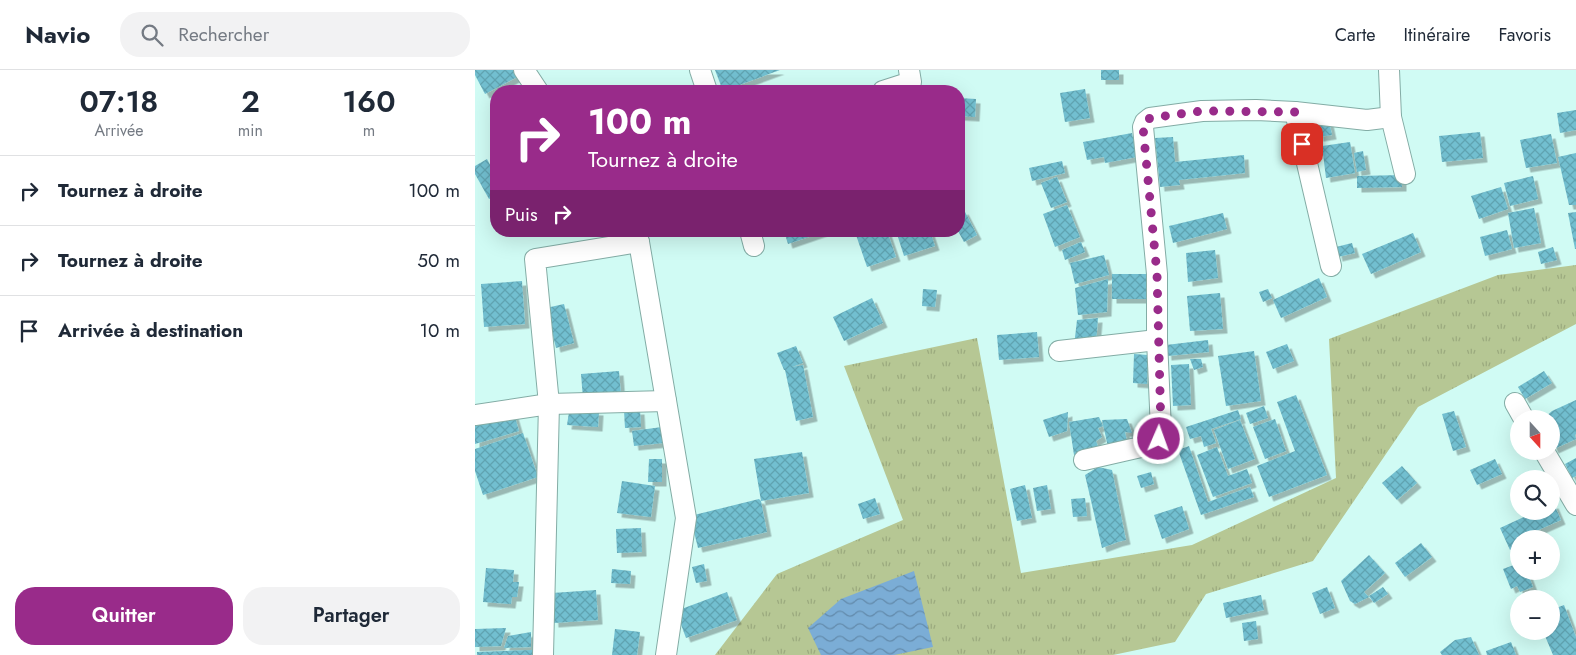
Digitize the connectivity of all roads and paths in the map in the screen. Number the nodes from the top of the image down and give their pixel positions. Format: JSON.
{"nodes":[{"id":1,"x":524,"y":70,"type":"edge"},
{"id":2,"x":700,"y":70,"type":"edge"},
{"id":3,"x":909,"y":70,"type":"edge"},
{"id":4,"x":1389,"y":70,"type":"edge"},
{"id":5,"x":534,"y":85,"type":"edge"},
{"id":6,"x":705,"y":85,"type":"edge"},
{"id":7,"x":902,"y":85,"type":"edge"},
{"id":8,"x":1295,"y":112,"type":"junction"},
{"id":9,"x":1391,"y":117,"type":"junction"},
{"id":10,"x":1405,"y":174,"type":"dead end"},
{"id":11,"x":635,"y":237,"type":"edge"},
{"id":12,"x":1331,"y":266,"type":"dead end"},
{"id":13,"x":1157,"y":340,"type":"junction"},
{"id":14,"x":1059,"y":351,"type":"dead end"},
{"id":15,"x":666,"y":401,"type":"junction"},
{"id":16,"x":549,"y":404,"type":"junction"},
{"id":17,"x":475,"y":415,"type":"edge"},
{"id":18,"x":1084,"y":460,"type":"dead end"},
{"id":19,"x":1552,"y":460,"type":"edge"},
{"id":20,"x":1571,"y":483,"type":"edge"},
{"id":21,"x":1576,"y":505,"type":"edge"},
{"id":22,"x":543,"y":655,"type":"edge"},
{"id":23,"x":666,"y":655,"type":"edge"}],
"edges":[{"from":1,"to":5,"type":"street"},
{"from":2,"to":6,"type":"street"},
{"from":3,"to":7,"type":"street"},
{"from":4,"to":9,"type":"street"},
{"from":8,"to":9,"type":"street"},
{"from":8,"to":12,"type":"street"},
{"from":8,"to":13,"type":"street"},
{"from":9,"to":10,"type":"street"},
{"from":11,"to":15,"type":"street"},
{"from":11,"to":16,"type":"street"},
{"from":13,"to":14,"type":"street"},
{"from":13,"to":18,"type":"street"},
{"from":15,"to":16,"type":"street"},
{"from":15,"to":23,"type":"street"},
{"from":16,"to":17,"type":"street"},
{"from":16,"to":22,"type":"street"},
{"from":19,"to":20,"type":"street"},
{"from":20,"to":21,"type":"street"}]}
